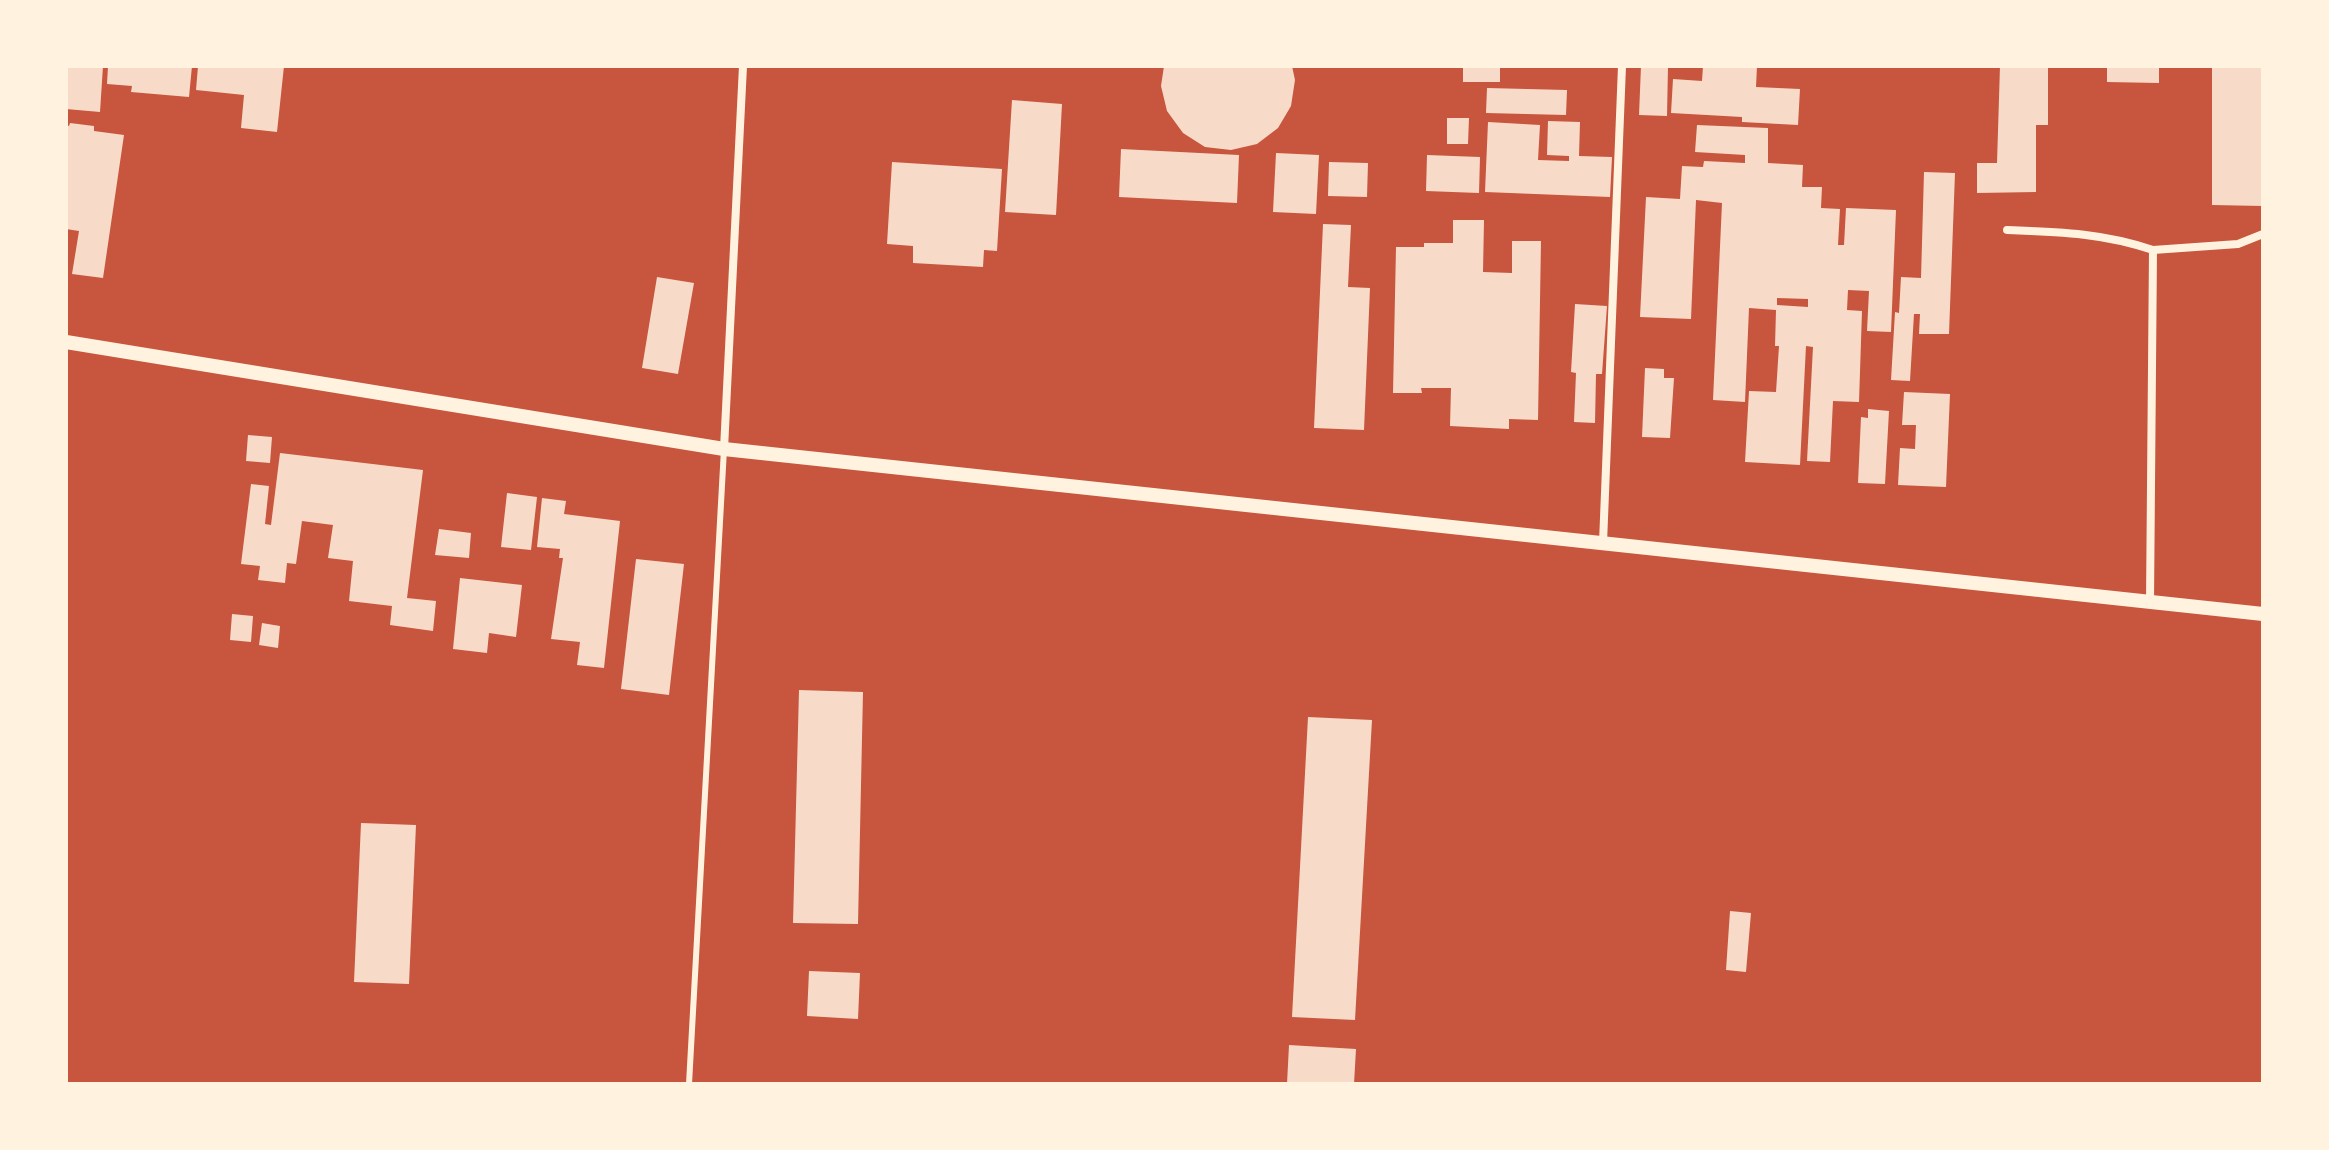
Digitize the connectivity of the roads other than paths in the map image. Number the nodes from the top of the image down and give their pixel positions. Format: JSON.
{"nodes":[{"id":1,"x":743,"y":66,"type":"edge"},
{"id":2,"x":1622,"y":66,"type":"edge"},
{"id":3,"x":2007,"y":230,"type":"dead end"},
{"id":4,"x":2263,"y":234,"type":"edge"},
{"id":5,"x":2153,"y":250,"type":"junction"},
{"id":6,"x":66,"y":342,"type":"edge"},
{"id":7,"x":724,"y":449,"type":"junction"},
{"id":8,"x":1603,"y":543,"type":"junction"},
{"id":9,"x":2150,"y":602,"type":"junction"},
{"id":10,"x":2263,"y":614,"type":"edge"},
{"id":11,"x":689,"y":1084,"type":"edge"}],
"edges":[{"from":1,"to":7,"type":"street"},
{"from":2,"to":8,"type":"street"},
{"from":3,"to":5,"type":"street"},
{"from":4,"to":5,"type":"street"},
{"from":5,"to":9,"type":"street"},
{"from":6,"to":7,"type":"street"},
{"from":7,"to":8,"type":"street"},
{"from":7,"to":11,"type":"lane"},
{"from":8,"to":9,"type":"street"},
{"from":9,"to":10,"type":"street"}]}
